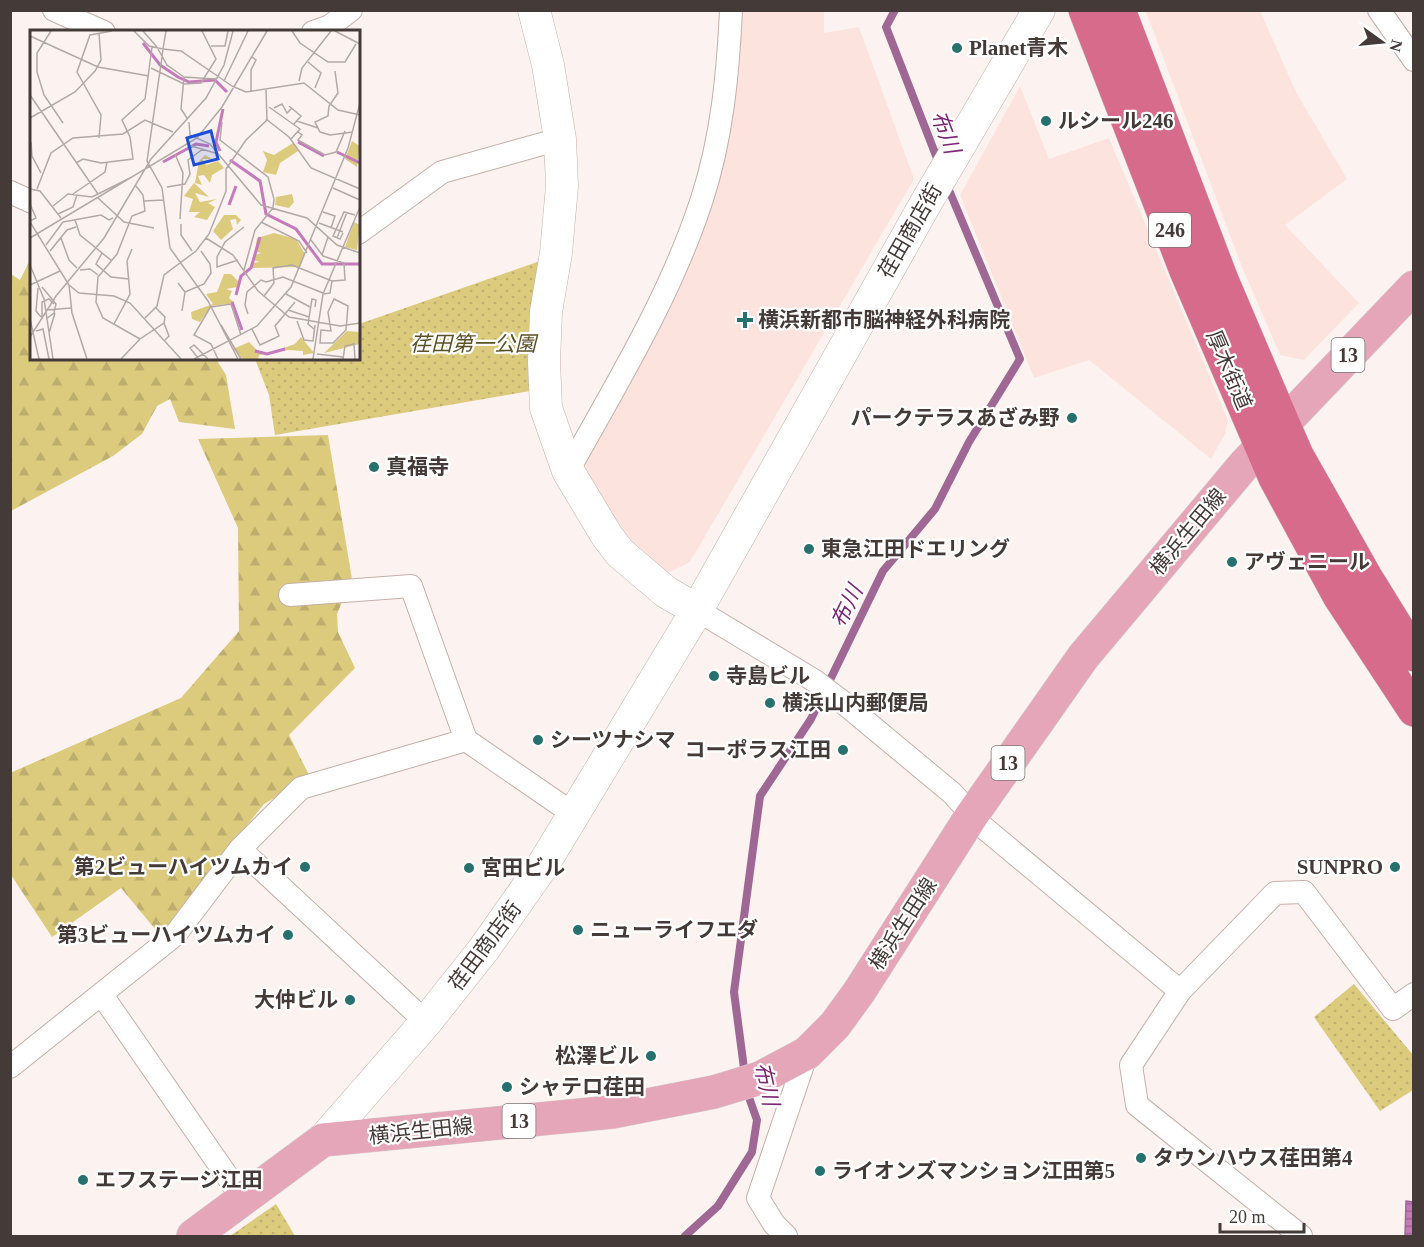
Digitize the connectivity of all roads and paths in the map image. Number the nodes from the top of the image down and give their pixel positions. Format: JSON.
{"nodes":[{"id":1,"x":54,"y":10,"type":"edge"},
{"id":2,"x":351,"y":10,"type":"edge"},
{"id":3,"x":534,"y":10,"type":"edge"},
{"id":4,"x":732,"y":10,"type":"edge"},
{"id":5,"x":1039,"y":10,"type":"edge"},
{"id":6,"x":1085,"y":10,"type":"edge"},
{"id":7,"x":1119,"y":10,"type":"edge"},
{"id":8,"x":1378,"y":10,"type":"edge"},
{"id":9,"x":99,"y":30,"type":"edge"},
{"id":10,"x":319,"y":30,"type":"edge"},
{"id":11,"x":1413,"y":60,"type":"edge"},
{"id":12,"x":560,"y":139,"type":"junction"},
{"id":13,"x":10,"y":192,"type":"edge"},
{"id":14,"x":30,"y":200,"type":"edge"},
{"id":15,"x":360,"y":232,"type":"edge"},
{"id":16,"x":1413,"y":287,"type":"edge"},
{"id":17,"x":1272,"y":434,"type":"junction"},
{"id":18,"x":568,"y":471,"type":"junction"},
{"id":19,"x":290,"y":595,"type":"dead end"},
{"id":20,"x":697,"y":610,"type":"junction"},
{"id":21,"x":1413,"y":655,"type":"edge"},
{"id":22,"x":1413,"y":710,"type":"edge"},
{"id":23,"x":466,"y":740,"type":"junction"},
{"id":24,"x":575,"y":815,"type":"junction"},
{"id":25,"x":972,"y":815,"type":"junction"},
{"id":26,"x":240,"y":849,"type":"junction"},
{"id":27,"x":1180,"y":991,"type":"junction"},
{"id":28,"x":1413,"y":994,"type":"edge"},
{"id":29,"x":102,"y":995,"type":"junction"},
{"id":30,"x":426,"y":1022,"type":"junction"},
{"id":31,"x":807,"y":1053,"type":"junction"},
{"id":32,"x":10,"y":1067,"type":"edge"},
{"id":33,"x":322,"y":1140,"type":"junction"},
{"id":34,"x":243,"y":1199,"type":"junction"},
{"id":35,"x":193,"y":1236,"type":"edge"},
{"id":36,"x":786,"y":1236,"type":"edge"},
{"id":37,"x":1301,"y":1236,"type":"edge"}],
"edges":[{"from":1,"to":9,"type":"street"},
{"from":2,"to":10,"type":"street"},
{"from":3,"to":12,"type":"street"},
{"from":4,"to":18,"type":"street"},
{"from":5,"to":20,"type":"street","name":"荏田商店街"},
{"from":6,"to":17,"type":"highway","name":"厚木街道","number":"246"},
{"from":7,"to":17,"type":"highway","name":"厚木街道","number":"246"},
{"from":8,"to":11,"type":"street"},
{"from":12,"to":15,"type":"street"},
{"from":12,"to":18,"type":"street"},
{"from":13,"to":14,"type":"street"},
{"from":16,"to":17,"type":"main road","name":"横浜生田線","number":"13"},
{"from":17,"to":21,"type":"highway","name":"厚木街道","number":"246"},
{"from":17,"to":22,"type":"highway","name":"厚木街道","number":"246"},
{"from":17,"to":25,"type":"main road","name":"横浜生田線","number":"13"},
{"from":18,"to":20,"type":"street"},
{"from":19,"to":23,"type":"street"},
{"from":20,"to":24,"type":"street","name":"荏田商店街"},
{"from":20,"to":25,"type":"street"},
{"from":23,"to":24,"type":"street"},
{"from":23,"to":26,"type":"street"},
{"from":24,"to":30,"type":"street","name":"荏田商店街"},
{"from":25,"to":27,"type":"street"},
{"from":25,"to":31,"type":"main road","name":"横浜生田線","number":"13"},
{"from":26,"to":29,"type":"street"},
{"from":26,"to":30,"type":"street"},
{"from":27,"to":28,"type":"street"},
{"from":27,"to":37,"type":"street"},
{"from":29,"to":32,"type":"street"},
{"from":29,"to":34,"type":"street"},
{"from":30,"to":33,"type":"street","name":"荏田商店街"},
{"from":31,"to":33,"type":"main road","name":"横浜生田線","number":"13"},
{"from":31,"to":36,"type":"street"},
{"from":33,"to":34,"type":"main road"},
{"from":34,"to":35,"type":"main road"}]}
